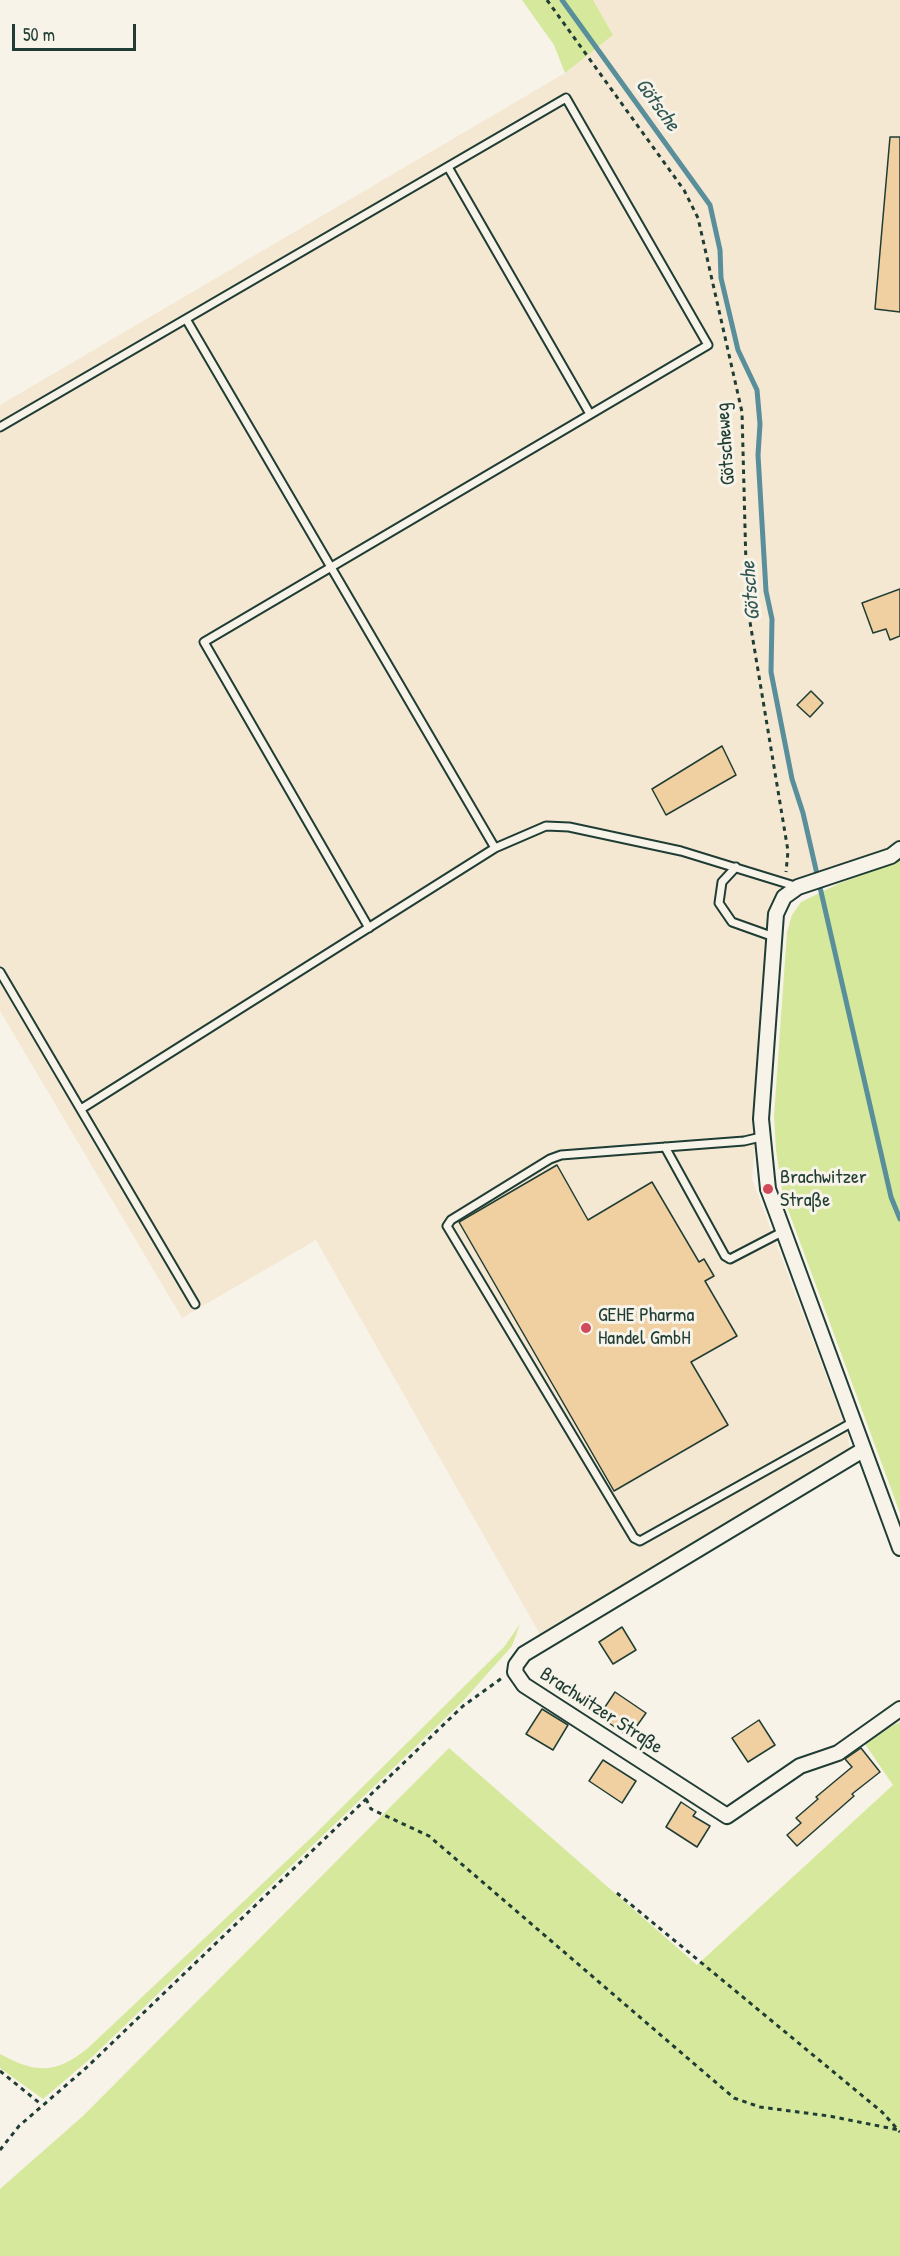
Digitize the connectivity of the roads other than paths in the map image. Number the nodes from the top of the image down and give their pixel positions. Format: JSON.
{"nodes":[{"id":1,"x":448,"y":167,"type":"junction"},
{"id":2,"x":186,"y":320,"type":"junction"},
{"id":3,"x":590,"y":414,"type":"junction"},
{"id":4,"x":0,"y":428,"type":"edge"},
{"id":5,"x":330,"y":567,"type":"junction"},
{"id":6,"x":495,"y":848,"type":"junction"},
{"id":7,"x":900,"y":849,"type":"edge"},
{"id":8,"x":736,"y":867,"type":"junction"},
{"id":9,"x":798,"y":887,"type":"junction"},
{"id":10,"x":369,"y":928,"type":"junction"},
{"id":11,"x":774,"y":937,"type":"junction"},
{"id":12,"x":0,"y":972,"type":"edge"},
{"id":13,"x":81,"y":1109,"type":"junction"},
{"id":14,"x":761,"y":1137,"type":"junction"},
{"id":15,"x":665,"y":1147,"type":"junction"},
{"id":16,"x":782,"y":1232,"type":"junction"},
{"id":17,"x":195,"y":1304,"type":"dead end"},
{"id":18,"x":853,"y":1422,"type":"junction"},
{"id":19,"x":863,"y":1450,"type":"junction"},
{"id":20,"x":900,"y":1548,"type":"edge"},
{"id":21,"x":900,"y":1709,"type":"edge"}],
"edges":[{"from":1,"to":2,"type":"lane"},
{"from":1,"to":3,"type":"lane"},
{"from":1,"to":3,"type":"lane"},
{"from":2,"to":4,"type":"lane"},
{"from":2,"to":5,"type":"lane"},
{"from":3,"to":5,"type":"lane"},
{"from":5,"to":6,"type":"lane"},
{"from":5,"to":10,"type":"lane"},
{"from":6,"to":8,"type":"lane"},
{"from":6,"to":10,"type":"lane"},
{"from":7,"to":9,"type":"street"},
{"from":8,"to":9,"type":"lane"},
{"from":8,"to":11,"type":"lane"},
{"from":9,"to":11,"type":"street"},
{"from":10,"to":13,"type":"lane"},
{"from":11,"to":14,"type":"street"},
{"from":12,"to":13,"type":"lane"},
{"from":13,"to":17,"type":"lane"},
{"from":14,"to":15,"type":"lane"},
{"from":14,"to":16,"type":"street"},
{"from":15,"to":16,"type":"lane"},
{"from":15,"to":18,"type":"lane"},
{"from":16,"to":18,"type":"street"},
{"from":18,"to":19,"type":"street"},
{"from":19,"to":20,"type":"street"},
{"from":19,"to":21,"type":"street","name":"Brachwitzer Straße"}]}
